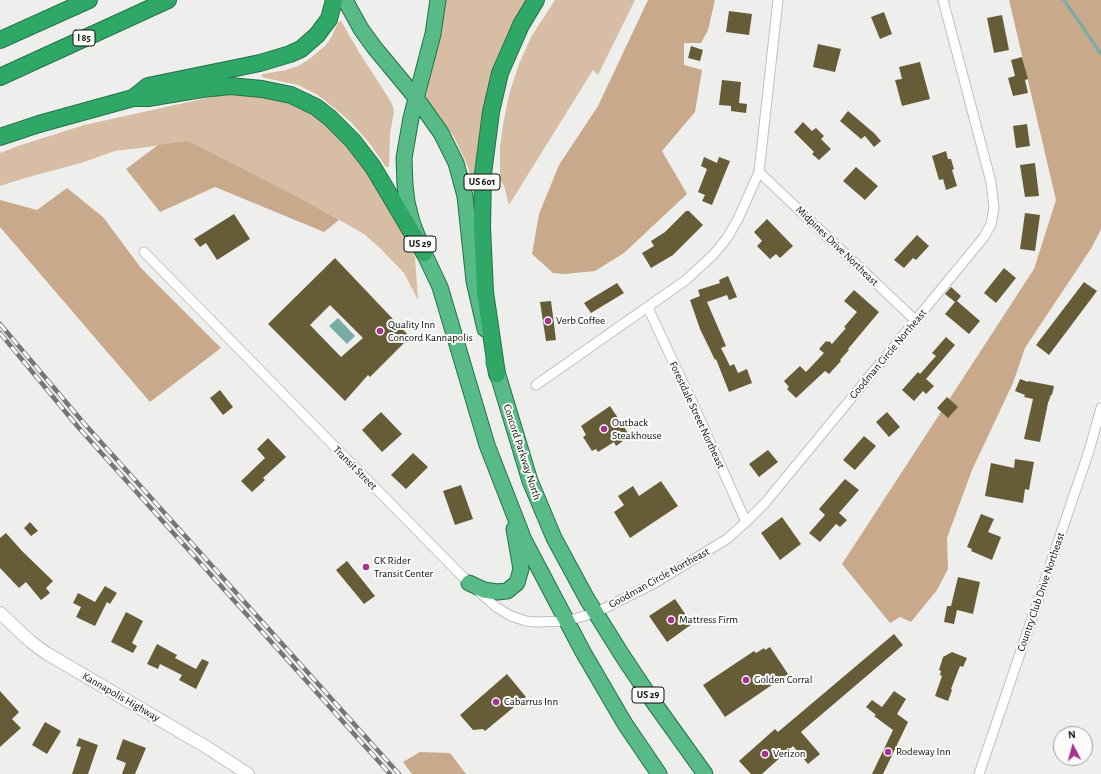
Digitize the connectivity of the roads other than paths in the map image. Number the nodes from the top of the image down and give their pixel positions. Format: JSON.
{"nodes":[{"id":1,"x":89,"y":0,"type":"edge"},
{"id":2,"x":168,"y":0,"type":"edge"},
{"id":3,"x":334,"y":0,"type":"edge"},
{"id":4,"x":345,"y":0,"type":"edge"},
{"id":5,"x":438,"y":0,"type":"edge"},
{"id":6,"x":536,"y":0,"type":"edge"},
{"id":7,"x":778,"y":0,"type":"edge"},
{"id":8,"x":943,"y":0,"type":"edge"},
{"id":9,"x":0,"y":40,"type":"edge"},
{"id":10,"x":0,"y":77,"type":"edge"},
{"id":11,"x":133,"y":98,"type":"junction"},
{"id":12,"x":417,"y":99,"type":"junction"},
{"id":13,"x":0,"y":137,"type":"edge"},
{"id":14,"x":759,"y":172,"type":"junction"},
{"id":15,"x":144,"y":252,"type":"dead end"},
{"id":16,"x":424,"y":253,"type":"junction"},
{"id":17,"x":648,"y":308,"type":"junction"},
{"id":18,"x":916,"y":321,"type":"junction"},
{"id":19,"x":497,"y":374,"type":"junction"},
{"id":20,"x":536,"y":385,"type":"dead end"},
{"id":21,"x":1101,"y":408,"type":"edge"},
{"id":22,"x":508,"y":499,"type":"junction"},
{"id":23,"x":746,"y":522,"type":"junction"},
{"id":24,"x":469,"y":582,"type":"junction"},
{"id":25,"x":0,"y":613,"type":"edge"},
{"id":26,"x":596,"y":613,"type":"junction"},
{"id":27,"x":566,"y":621,"type":"junction"},
{"id":28,"x":248,"y":774,"type":"edge"},
{"id":29,"x":659,"y":774,"type":"edge"},
{"id":30,"x":705,"y":774,"type":"edge"},
{"id":31,"x":979,"y":774,"type":"edge"}],
"edges":[{"from":1,"to":9,"type":"highway"},
{"from":2,"to":10,"type":"highway","number":"I 85"},
{"from":3,"to":11,"type":"highway"},
{"from":4,"to":12,"type":"highway","name":"Concord Parkway North","number":"US 29"},
{"from":5,"to":12,"type":"highway","number":"US 29"},
{"from":6,"to":19,"type":"highway","number":"US 601"},
{"from":7,"to":14,"type":"street"},
{"from":8,"to":18,"type":"street","name":"Goodman Circle Northeast"},
{"from":11,"to":13,"type":"highway"},
{"from":11,"to":16,"type":"highway"},
{"from":12,"to":16,"type":"highway","number":"US 29"},
{"from":12,"to":19,"type":"highway","name":"Concord Parkway North","number":"US 29"},
{"from":14,"to":17,"type":"street"},
{"from":14,"to":18,"type":"street","name":"Midpines Drive Northeast"},
{"from":15,"to":24,"type":"street","name":"Transit Street"},
{"from":16,"to":22,"type":"highway","number":"US 29"},
{"from":17,"to":20,"type":"street"},
{"from":17,"to":23,"type":"street","name":"Forestdale Street Northeast"},
{"from":18,"to":23,"type":"street","name":"Goodman Circle Northeast"},
{"from":19,"to":26,"type":"highway","name":"Concord Parkway North","number":"US 29"},
{"from":21,"to":31,"type":"street","name":"Country Club Drive Northeast"},
{"from":22,"to":24,"type":"highway"},
{"from":22,"to":27,"type":"highway","number":"US 29"},
{"from":23,"to":26,"type":"street","name":"Goodman Circle Northeast"},
{"from":24,"to":27,"type":"street","name":"Transit Street"},
{"from":25,"to":28,"type":"main road","name":"Kannapolis Highway"},
{"from":26,"to":27,"type":"street","name":"Transit Street"},
{"from":26,"to":30,"type":"highway","name":"Concord Parkway North","number":"US 29"},
{"from":27,"to":29,"type":"highway","number":"US 29"}]}
